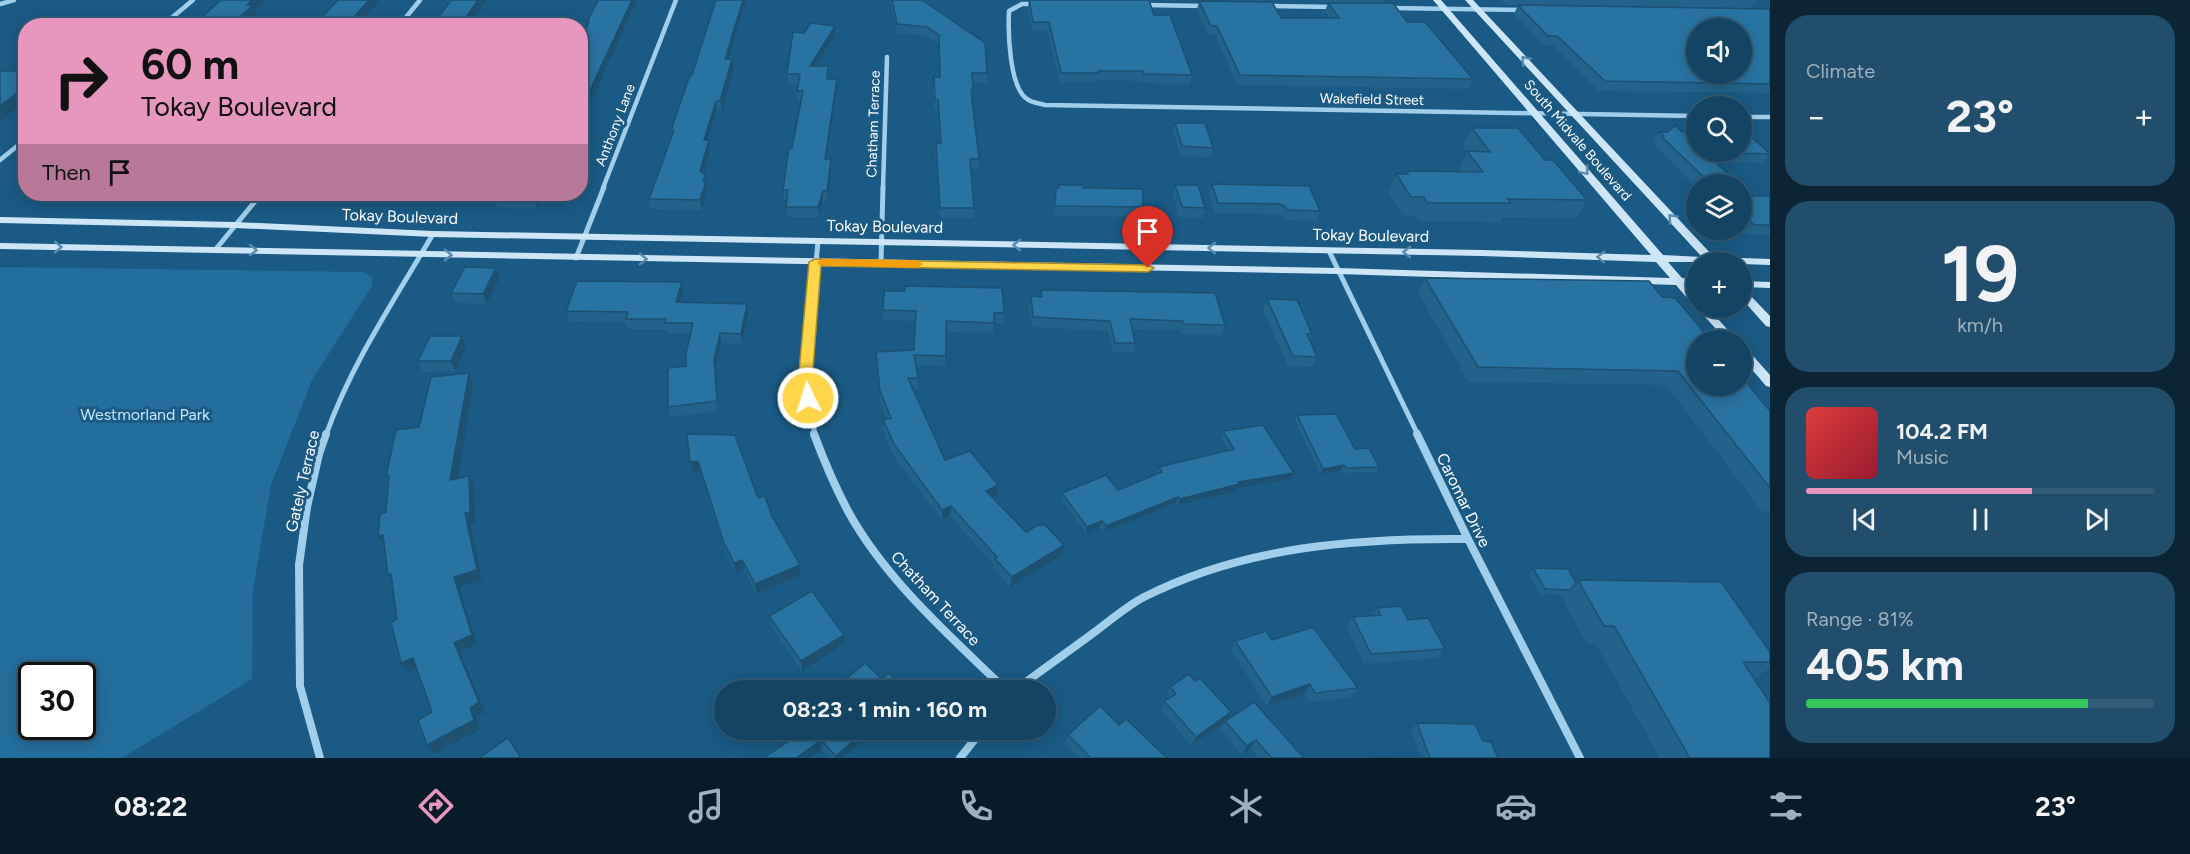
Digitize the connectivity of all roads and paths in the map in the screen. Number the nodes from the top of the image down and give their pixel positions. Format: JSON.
{"nodes":[{"id":1,"x":14,"y":0,"type":"edge"},
{"id":2,"x":193,"y":0,"type":"edge"},
{"id":3,"x":420,"y":0,"type":"edge"},
{"id":4,"x":676,"y":0,"type":"edge"},
{"id":5,"x":1437,"y":0,"type":"edge"},
{"id":6,"x":1469,"y":0,"type":"edge"},
{"id":7,"x":0,"y":4,"type":"edge"},
{"id":8,"x":1037,"y":4,"type":"edge"},
{"id":9,"x":1143,"y":5,"type":"edge"},
{"id":10,"x":1214,"y":6,"type":"edge"},
{"id":11,"x":1260,"y":6,"type":"edge"},
{"id":12,"x":1343,"y":7,"type":"edge"},
{"id":13,"x":1378,"y":8,"type":"edge"},
{"id":14,"x":1444,"y":9,"type":"junction"},
{"id":15,"x":1477,"y":9,"type":"junction"},
{"id":16,"x":1528,"y":10,"type":"edge"},
{"id":17,"x":172,"y":18,"type":"edge"},
{"id":18,"x":405,"y":18,"type":"edge"},
{"id":19,"x":887,"y":57,"type":"dead end"},
{"id":20,"x":1536,"y":114,"type":"junction"},
{"id":21,"x":1576,"y":115,"type":"junction"},
{"id":22,"x":1686,"y":116,"type":"edge"},
{"id":23,"x":1752,"y":117,"type":"edge"},
{"id":24,"x":1770,"y":117,"type":"edge"},
{"id":25,"x":18,"y":145,"type":"edge"},
{"id":26,"x":0,"y":160,"type":"edge"},
{"id":27,"x":255,"y":201,"type":"edge"},
{"id":28,"x":0,"y":220,"type":"edge"},
{"id":29,"x":235,"y":225,"type":"junction"},
{"id":30,"x":433,"y":234,"type":"junction"},
{"id":31,"x":584,"y":236,"type":"junction"},
{"id":32,"x":818,"y":242,"type":"junction"},
{"id":33,"x":882,"y":242,"type":"junction"},
{"id":34,"x":0,"y":246,"type":"edge"},
{"id":35,"x":216,"y":249,"type":"junction"},
{"id":36,"x":1329,"y":251,"type":"junction"},
{"id":37,"x":1703,"y":252,"type":"edge"},
{"id":38,"x":422,"y":254,"type":"junction"},
{"id":39,"x":576,"y":258,"type":"junction"},
{"id":40,"x":1660,"y":259,"type":"junction"},
{"id":41,"x":1686,"y":260,"type":"edge"},
{"id":42,"x":815,"y":262,"type":"junction"},
{"id":43,"x":1752,"y":262,"type":"edge"},
{"id":44,"x":1770,"y":262,"type":"edge"},
{"id":45,"x":881,"y":263,"type":"junction"},
{"id":46,"x":1338,"y":271,"type":"junction"},
{"id":47,"x":1679,"y":281,"type":"junction"},
{"id":48,"x":1686,"y":281,"type":"edge"},
{"id":49,"x":1752,"y":284,"type":"edge"},
{"id":50,"x":1770,"y":285,"type":"edge"},
{"id":51,"x":1686,"y":289,"type":"edge"},
{"id":52,"x":1752,"y":304,"type":"edge"},
{"id":53,"x":1711,"y":318,"type":"edge"},
{"id":54,"x":1770,"y":323,"type":"edge"},
{"id":55,"x":1723,"y":330,"type":"edge"},
{"id":56,"x":1752,"y":362,"type":"edge"},
{"id":57,"x":1770,"y":383,"type":"edge"},
{"id":58,"x":1468,"y":539,"type":"junction"},
{"id":59,"x":996,"y":680,"type":"edge"},
{"id":60,"x":1029,"y":680,"type":"edge"},
{"id":61,"x":974,"y":740,"type":"edge"},
{"id":62,"x":320,"y":758,"type":"edge"},
{"id":63,"x":960,"y":758,"type":"edge"},
{"id":64,"x":1580,"y":758,"type":"edge"}],
"edges":[{"from":1,"to":7,"type":"street"},
{"from":2,"to":17,"type":"street"},
{"from":3,"to":18,"type":"street"},
{"from":4,"to":31,"type":"street","name":"Anthony Lane"},
{"from":5,"to":14,"type":"street","name":"South Midvale Boulevard"},
{"from":6,"to":15,"type":"street","name":"South Midvale Boulevard"},
{"from":8,"to":20,"type":"street","name":"Wakefield Street"},
{"from":9,"to":10,"type":"street"},
{"from":11,"to":12,"type":"street"},
{"from":13,"to":14,"type":"street"},
{"from":14,"to":15,"type":"street"},
{"from":14,"to":20,"type":"street","name":"South Midvale Boulevard"},
{"from":15,"to":16,"type":"street"},
{"from":21,"to":15,"type":"street","name":"South Midvale Boulevard","one_way":true},
{"from":19,"to":33,"type":"street","name":"Chatham Terrace"},
{"from":20,"to":21,"type":"street","name":"Wakefield Street"},
{"from":20,"to":40,"type":"street","name":"South Midvale Boulevard","one_way":true},
{"from":21,"to":22,"type":"street","name":"Wakefield Street"},
{"from":37,"to":21,"type":"street","name":"South Midvale Boulevard","one_way":true},
{"from":23,"to":24,"type":"street"},
{"from":25,"to":26,"type":"street"},
{"from":27,"to":29,"type":"street"},
{"from":28,"to":29,"type":"street","name":"Tokay Boulevard"},
{"from":29,"to":30,"type":"street","name":"Tokay Boulevard"},
{"from":29,"to":35,"type":"street"},
{"from":30,"to":31,"type":"street","name":"Tokay Boulevard"},
{"from":30,"to":38,"type":"street","name":"Gately Terrace"},
{"from":31,"to":32,"type":"street","name":"Tokay Boulevard"},
{"from":31,"to":39,"type":"street","name":"Anthony Lane"},
{"from":32,"to":33,"type":"street","name":"Tokay Boulevard"},
{"from":32,"to":42,"type":"street","name":"Chatham Terrace"},
{"from":36,"to":33,"type":"street","name":"Tokay Boulevard","one_way":true},
{"from":33,"to":45,"type":"street","name":"Chatham Terrace"},
{"from":34,"to":35,"type":"street","one_way":true},
{"from":35,"to":38,"type":"street","one_way":true},
{"from":40,"to":36,"type":"street","name":"Tokay Boulevard","one_way":true},
{"from":36,"to":46,"type":"street","name":"Caromar Drive"},
{"from":38,"to":39,"type":"street","one_way":true},
{"from":38,"to":62,"type":"street","name":"Gately Terrace"},
{"from":39,"to":42,"type":"street","one_way":true},
{"from":40,"to":41,"type":"street","name":"Tokay Boulevard"},
{"from":40,"to":47,"type":"street","name":"South Midvale Boulevard"},
{"from":42,"to":45,"type":"street"},
{"from":42,"to":59,"type":"street","name":"Chatham Terrace"},
{"from":43,"to":44,"type":"street","name":"Tokay Boulevard"},
{"from":45,"to":46,"type":"street"},
{"from":46,"to":47,"type":"street"},
{"from":46,"to":58,"type":"street","name":"Caromar Drive"},
{"from":47,"to":48,"type":"street"},
{"from":47,"to":51,"type":"street","name":"South Midvale Boulevard"},
{"from":49,"to":50,"type":"street"},
{"from":52,"to":54,"type":"street"},
{"from":53,"to":55,"type":"street"},
{"from":56,"to":57,"type":"street"},
{"from":58,"to":60,"type":"street"},
{"from":58,"to":64,"type":"street","name":"Caromar Drive"},
{"from":61,"to":63,"type":"street"}]}
